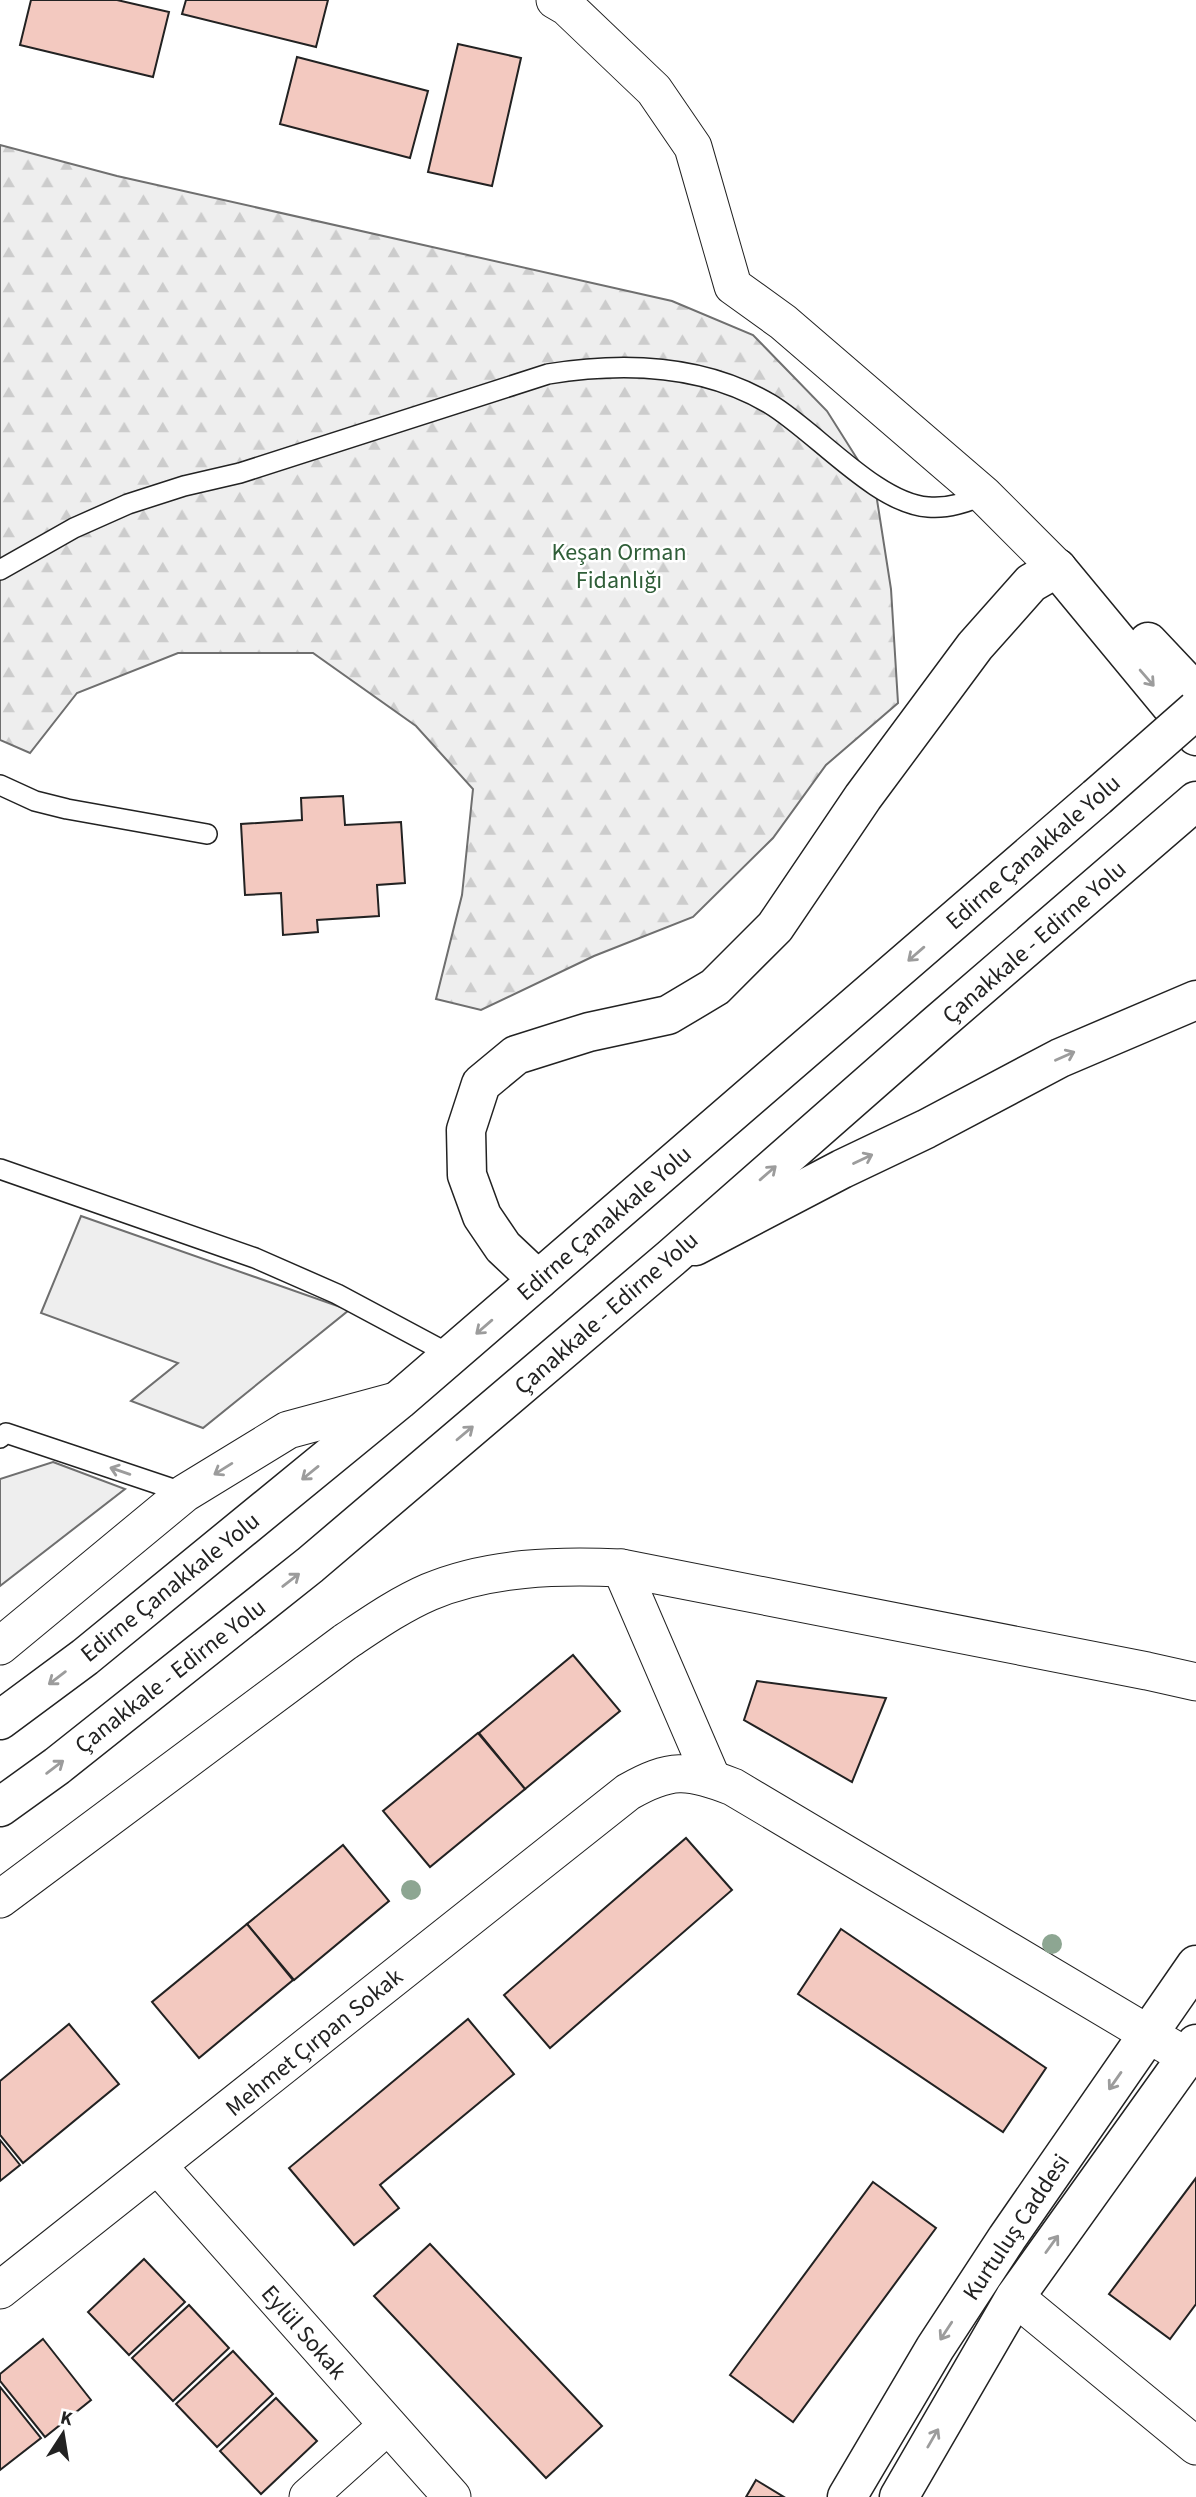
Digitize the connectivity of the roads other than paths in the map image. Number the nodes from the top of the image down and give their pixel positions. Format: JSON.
{"nodes":[{"id":1,"x":555,"y":0,"type":"edge"},
{"id":2,"x":985,"y":495,"type":"junction"},
{"id":3,"x":1057,"y":568,"type":"junction"},
{"id":4,"x":0,"y":570,"type":"edge"},
{"id":5,"x":1196,"y":693,"type":"edge"},
{"id":6,"x":1196,"y":710,"type":"edge"},
{"id":7,"x":1196,"y":737,"type":"edge"},
{"id":8,"x":0,"y":785,"type":"edge"},
{"id":9,"x":1196,"y":801,"type":"edge"},
{"id":10,"x":207,"y":834,"type":"dead end"},
{"id":11,"x":1196,"y":1000,"type":"edge"},
{"id":12,"x":0,"y":1169,"type":"edge"},
{"id":13,"x":671,"y":1258,"type":"junction"},
{"id":14,"x":538,"y":1280,"type":"junction"},
{"id":15,"x":451,"y":1355,"type":"junction"},
{"id":16,"x":399,"y":1400,"type":"junction"},
{"id":17,"x":0,"y":1438,"type":"edge"},
{"id":18,"x":185,"y":1493,"type":"junction"},
{"id":19,"x":621,"y":1568,"type":"junction"},
{"id":20,"x":0,"y":1646,"type":"edge"},
{"id":21,"x":1196,"y":1682,"type":"edge"},
{"id":22,"x":0,"y":1720,"type":"edge"},
{"id":23,"x":712,"y":1779,"type":"junction"},
{"id":24,"x":0,"y":1807,"type":"edge"},
{"id":25,"x":0,"y":1899,"type":"edge"},
{"id":26,"x":1196,"y":1965,"type":"edge"},
{"id":27,"x":1149,"y":2033,"type":"junction"},
{"id":28,"x":1191,"y":2050,"type":"edge"},
{"id":29,"x":158,"y":2166,"type":"junction"},
{"id":30,"x":0,"y":2290,"type":"edge"},
{"id":31,"x":1015,"y":2297,"type":"junction"},
{"id":32,"x":387,"y":2426,"type":"junction"},
{"id":33,"x":1196,"y":2446,"type":"edge"},
{"id":34,"x":308,"y":2497,"type":"edge"},
{"id":35,"x":452,"y":2497,"type":"edge"},
{"id":36,"x":847,"y":2497,"type":"edge"},
{"id":37,"x":899,"y":2497,"type":"edge"}],
"edges":[{"from":1,"to":2,"type":"street"},
{"from":2,"to":3,"type":"street"},
{"from":2,"to":4,"type":"lane"},
{"from":3,"to":5,"type":"main road"},
{"from":3,"to":7,"type":"main road","one_way":true},
{"from":3,"to":14,"type":"main road"},
{"from":6,"to":14,"type":"main road","name":"Edirne Çanakkale Yolu","one_way":true,"bridge":true},
{"from":8,"to":10,"type":"lane"},
{"from":13,"to":9,"type":"main road","name":"Çanakkale - Edirne Yolu","one_way":true},
{"from":13,"to":11,"type":"main road","one_way":true},
{"from":12,"to":15,"type":"lane"},
{"from":24,"to":13,"type":"main road","name":"Çanakkale - Edirne Yolu","one_way":true},
{"from":14,"to":15,"type":"main road","name":"Edirne Çanakkale Yolu","one_way":true},
{"from":15,"to":16,"type":"main road","name":"Edirne Çanakkale Yolu"},
{"from":16,"to":18,"type":"street","one_way":true},
{"from":16,"to":22,"type":"main road","name":"Edirne Çanakkale Yolu","one_way":true},
{"from":18,"to":17,"type":"lane","one_way":true},
{"from":18,"to":20,"type":"street"},
{"from":19,"to":21,"type":"street"},
{"from":19,"to":23,"type":"street"},
{"from":19,"to":25,"type":"street"},
{"from":23,"to":27,"type":"street","name":"Mehmet Çırpan Sokak"},
{"from":23,"to":29,"type":"street","name":"Mehmet Çırpan Sokak"},
{"from":26,"to":27,"type":"main road","name":"Kurtuluş Caddesi"},
{"from":27,"to":28,"type":"street","name":"Mehmet Çırpan Sokak"},
{"from":27,"to":36,"type":"main road","name":"Kurtuluş Caddesi","one_way":true},
{"from":31,"to":28,"type":"main road","name":"Kurtuluş Caddesi","one_way":true},
{"from":29,"to":30,"type":"street","name":"Mehmet Çırpan Sokak"},
{"from":29,"to":32,"type":"street","name":"Eylül Sokak"},
{"from":31,"to":33,"type":"street"},
{"from":37,"to":31,"type":"main road","name":"Kurtuluş Caddesi","one_way":true},
{"from":32,"to":34,"type":"street"},
{"from":32,"to":35,"type":"street","name":"Eylül Sokak"}]}
